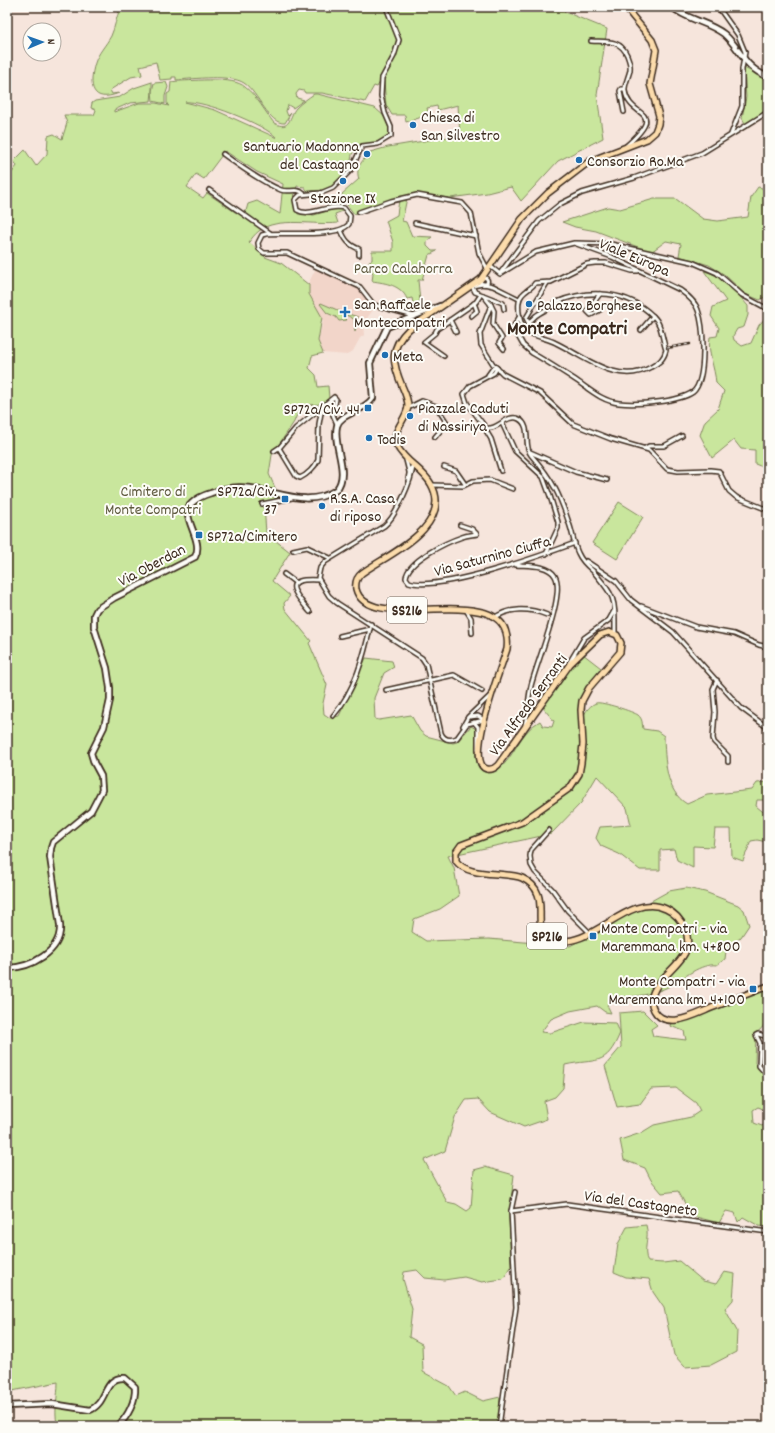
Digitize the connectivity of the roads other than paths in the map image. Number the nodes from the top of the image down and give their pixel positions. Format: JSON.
{"nodes":[{"id":1,"x":386,"y":7,"type":"edge"},
{"id":2,"x":625,"y":7,"type":"edge"},
{"id":3,"x":672,"y":7,"type":"edge"},
{"id":4,"x":718,"y":7,"type":"edge"},
{"id":5,"x":591,"y":41,"type":"dead end"},
{"id":6,"x":744,"y":59,"type":"junction"},
{"id":7,"x":768,"y":77,"type":"edge"},
{"id":8,"x":624,"y":89,"type":"junction"},
{"id":9,"x":624,"y":112,"type":"dead end"},
{"id":10,"x":768,"y":112,"type":"edge"},
{"id":11,"x":732,"y":134,"type":"junction"},
{"id":12,"x":626,"y":146,"type":"junction"},
{"id":13,"x":223,"y":154,"type":"dead end"},
{"id":14,"x":209,"y":190,"type":"dead end"},
{"id":15,"x":304,"y":194,"type":"junction"},
{"id":16,"x":359,"y":212,"type":"dead end"},
{"id":17,"x":415,"y":223,"type":"dead end"},
{"id":18,"x":340,"y":230,"type":"junction"},
{"id":19,"x":270,"y":233,"type":"junction"},
{"id":20,"x":476,"y":236,"type":"junction"},
{"id":21,"x":574,"y":243,"type":"junction"},
{"id":22,"x":359,"y":255,"type":"dead end"},
{"id":23,"x":488,"y":269,"type":"junction"},
{"id":24,"x":638,"y":270,"type":"junction"},
{"id":25,"x":500,"y":274,"type":"junction"},
{"id":26,"x":484,"y":281,"type":"junction"},
{"id":27,"x":549,"y":282,"type":"junction"},
{"id":28,"x":472,"y":286,"type":"junction"},
{"id":29,"x":493,"y":286,"type":"junction"},
{"id":30,"x":600,"y":294,"type":"junction"},
{"id":31,"x":482,"y":295,"type":"junction"},
{"id":32,"x":519,"y":299,"type":"junction"},
{"id":33,"x":489,"y":302,"type":"junction"},
{"id":34,"x":474,"y":303,"type":"junction"},
{"id":35,"x":442,"y":305,"type":"junction"},
{"id":36,"x":504,"y":309,"type":"dead end"},
{"id":37,"x":768,"y":309,"type":"edge"},
{"id":38,"x":600,"y":310,"type":"dead end"},
{"id":39,"x":414,"y":316,"type":"junction"},
{"id":40,"x":471,"y":316,"type":"dead end"},
{"id":41,"x":520,"y":316,"type":"junction"},
{"id":42,"x":653,"y":316,"type":"junction"},
{"id":43,"x":450,"y":320,"type":"junction"},
{"id":44,"x":528,"y":324,"type":"junction"},
{"id":45,"x":526,"y":330,"type":"junction"},
{"id":46,"x":641,"y":330,"type":"dead end"},
{"id":47,"x":456,"y":332,"type":"dead end"},
{"id":48,"x":504,"y":349,"type":"dead end"},
{"id":49,"x":444,"y":356,"type":"dead end"},
{"id":50,"x":490,"y":360,"type":"junction"},
{"id":51,"x":496,"y":368,"type":"junction"},
{"id":52,"x":490,"y":374,"type":"junction"},
{"id":53,"x":502,"y":374,"type":"junction"},
{"id":54,"x":334,"y":408,"type":"junction"},
{"id":55,"x":408,"y":408,"type":"junction"},
{"id":56,"x":337,"y":424,"type":"junction"},
{"id":57,"x":502,"y":424,"type":"junction"},
{"id":58,"x":483,"y":426,"type":"junction"},
{"id":59,"x":682,"y":436,"type":"dead end"},
{"id":60,"x":435,"y":437,"type":"dead end"},
{"id":61,"x":279,"y":448,"type":"junction"},
{"id":62,"x":645,"y":448,"type":"junction"},
{"id":63,"x":274,"y":451,"type":"dead end"},
{"id":64,"x":528,"y":452,"type":"junction"},
{"id":65,"x":405,"y":458,"type":"junction"},
{"id":66,"x":413,"y":466,"type":"junction"},
{"id":67,"x":444,"y":467,"type":"dead end"},
{"id":68,"x":501,"y":472,"type":"dead end"},
{"id":69,"x":420,"y":473,"type":"junction"},
{"id":70,"x":410,"y":476,"type":"junction"},
{"id":71,"x":607,"y":480,"type":"dead end"},
{"id":72,"x":465,"y":484,"type":"junction"},
{"id":73,"x":432,"y":485,"type":"junction"},
{"id":74,"x":513,"y":489,"type":"dead end"},
{"id":75,"x":294,"y":498,"type":"junction"},
{"id":76,"x":262,"y":504,"type":"dead end"},
{"id":77,"x":768,"y":510,"type":"edge"},
{"id":78,"x":460,"y":525,"type":"dead end"},
{"id":79,"x":575,"y":543,"type":"junction"},
{"id":80,"x":293,"y":550,"type":"dead end"},
{"id":81,"x":546,"y":554,"type":"junction"},
{"id":82,"x":579,"y":556,"type":"junction"},
{"id":83,"x":330,"y":558,"type":"junction"},
{"id":84,"x":534,"y":558,"type":"junction"},
{"id":85,"x":515,"y":564,"type":"junction"},
{"id":86,"x":536,"y":567,"type":"junction"},
{"id":87,"x":284,"y":574,"type":"dead end"},
{"id":88,"x":318,"y":580,"type":"junction"},
{"id":89,"x":296,"y":583,"type":"junction"},
{"id":90,"x":640,"y":606,"type":"junction"},
{"id":91,"x":465,"y":609,"type":"junction"},
{"id":92,"x":615,"y":610,"type":"junction"},
{"id":93,"x":310,"y":612,"type":"dead end"},
{"id":94,"x":547,"y":615,"type":"dead end"},
{"id":95,"x":494,"y":618,"type":"junction"},
{"id":96,"x":371,"y":624,"type":"junction"},
{"id":97,"x":370,"y":629,"type":"junction"},
{"id":98,"x":472,"y":633,"type":"dead end"},
{"id":99,"x":615,"y":634,"type":"junction"},
{"id":100,"x":340,"y":636,"type":"dead end"},
{"id":101,"x":768,"y":647,"type":"edge"},
{"id":102,"x":564,"y":672,"type":"junction"},
{"id":103,"x":430,"y":680,"type":"junction"},
{"id":104,"x":717,"y":680,"type":"junction"},
{"id":105,"x":386,"y":690,"type":"dead end"},
{"id":106,"x":494,"y":690,"type":"junction"},
{"id":107,"x":482,"y":691,"type":"dead end"},
{"id":108,"x":333,"y":716,"type":"dead end"},
{"id":109,"x":484,"y":720,"type":"junction"},
{"id":110,"x":466,"y":721,"type":"junction"},
{"id":111,"x":472,"y":722,"type":"junction"},
{"id":112,"x":768,"y":728,"type":"edge"},
{"id":113,"x":522,"y":730,"type":"junction"},
{"id":114,"x":449,"y":740,"type":"junction"},
{"id":115,"x":479,"y":753,"type":"junction"},
{"id":116,"x":728,"y":762,"type":"dead end"},
{"id":117,"x":550,"y":830,"type":"dead end"},
{"id":118,"x":590,"y":933,"type":"junction"},
{"id":119,"x":7,"y":968,"type":"edge"},
{"id":120,"x":768,"y":986,"type":"edge"},
{"id":121,"x":768,"y":1037,"type":"edge"},
{"id":122,"x":768,"y":1076,"type":"edge"},
{"id":123,"x":515,"y":1192,"type":"dead end"},
{"id":124,"x":511,"y":1211,"type":"junction"},
{"id":125,"x":768,"y":1232,"type":"edge"},
{"id":126,"x":7,"y":1406,"type":"edge"},
{"id":127,"x":118,"y":1426,"type":"edge"},
{"id":128,"x":499,"y":1426,"type":"edge"}],
"edges":[{"from":1,"to":15,"type":"street"},
{"from":2,"to":12,"type":"main road"},
{"from":3,"to":6,"type":"street"},
{"from":4,"to":6,"type":"street"},
{"from":5,"to":8,"type":"street"},
{"from":6,"to":7,"type":"street"},
{"from":6,"to":11,"type":"street"},
{"from":8,"to":9,"type":"street"},
{"from":8,"to":12,"type":"street"},
{"from":10,"to":11,"type":"street"},
{"from":11,"to":25,"type":"street"},
{"from":12,"to":23,"type":"main road"},
{"from":13,"to":15,"type":"street"},
{"from":14,"to":19,"type":"street"},
{"from":15,"to":18,"type":"street"},
{"from":16,"to":20,"type":"street"},
{"from":17,"to":20,"type":"street"},
{"from":18,"to":19,"type":"street"},
{"from":18,"to":22,"type":"street"},
{"from":19,"to":39,"type":"street"},
{"from":20,"to":23,"type":"street"},
{"from":21,"to":24,"type":"street","name":"Viale Europa"},
{"from":21,"to":25,"type":"street"},
{"from":21,"to":37,"type":"street"},
{"from":23,"to":25,"type":"street"},
{"from":23,"to":26,"type":"main road"},
{"from":24,"to":27,"type":"street"},
{"from":24,"to":41,"type":"street","name":"Viale Europa"},
{"from":26,"to":28,"type":"main road"},
{"from":26,"to":29,"type":"street"},
{"from":26,"to":29,"type":"street"},
{"from":27,"to":32,"type":"street"},
{"from":27,"to":44,"type":"street"},
{"from":28,"to":31,"type":"street"},
{"from":28,"to":35,"type":"main road"},
{"from":29,"to":32,"type":"street"},
{"from":30,"to":38,"type":"street"},
{"from":30,"to":42,"type":"street"},
{"from":30,"to":44,"type":"street"},
{"from":31,"to":33,"type":"street"},
{"from":31,"to":34,"type":"street"},
{"from":31,"to":36,"type":"street"},
{"from":32,"to":41,"type":"street"},
{"from":33,"to":48,"type":"street"},
{"from":33,"to":50,"type":"street"},
{"from":34,"to":40,"type":"street"},
{"from":34,"to":43,"type":"street"},
{"from":35,"to":39,"type":"street"},
{"from":35,"to":55,"type":"main road"},
{"from":39,"to":56,"type":"street"},
{"from":41,"to":45,"type":"street"},
{"from":42,"to":45,"type":"street"},
{"from":42,"to":46,"type":"street"},
{"from":43,"to":47,"type":"street"},
{"from":43,"to":49,"type":"street"},
{"from":44,"to":45,"type":"street"},
{"from":50,"to":51,"type":"street"},
{"from":50,"to":52,"type":"street"},
{"from":51,"to":52,"type":"street"},
{"from":51,"to":53,"type":"street"},
{"from":52,"to":53,"type":"street"},
{"from":52,"to":58,"type":"street"},
{"from":53,"to":62,"type":"street"},
{"from":54,"to":56,"type":"street"},
{"from":54,"to":61,"type":"street"},
{"from":54,"to":61,"type":"street"},
{"from":55,"to":60,"type":"street"},
{"from":55,"to":65,"type":"main road"},
{"from":56,"to":75,"type":"street","name":"Via Oberdan"},
{"from":57,"to":58,"type":"street"},
{"from":57,"to":64,"type":"street"},
{"from":57,"to":81,"type":"street"},
{"from":58,"to":68,"type":"street"},
{"from":59,"to":62,"type":"street"},
{"from":61,"to":63,"type":"street"},
{"from":62,"to":77,"type":"street"},
{"from":64,"to":71,"type":"street"},
{"from":64,"to":79,"type":"street"},
{"from":65,"to":66,"type":"main road"},
{"from":65,"to":70,"type":"street"},
{"from":66,"to":69,"type":"main road"},
{"from":66,"to":70,"type":"street"},
{"from":67,"to":72,"type":"street"},
{"from":69,"to":70,"type":"street"},
{"from":69,"to":73,"type":"main road"},
{"from":70,"to":83,"type":"street"},
{"from":72,"to":73,"type":"street"},
{"from":72,"to":74,"type":"street"},
{"from":73,"to":91,"type":"main road","number":"SS216"},
{"from":75,"to":76,"type":"street"},
{"from":75,"to":119,"type":"street","name":"Via Oberdan"},
{"from":78,"to":85,"type":"street","name":"Via Saturnino Ciuffa"},
{"from":79,"to":81,"type":"street","name":"Via Saturnino Ciuffa"},
{"from":79,"to":82,"type":"street"},
{"from":80,"to":83,"type":"street"},
{"from":81,"to":84,"type":"street","name":"Via Saturnino Ciuffa"},
{"from":82,"to":90,"type":"street"},
{"from":82,"to":92,"type":"street"},
{"from":83,"to":88,"type":"street"},
{"from":84,"to":85,"type":"street","name":"Via Saturnino Ciuffa"},
{"from":84,"to":86,"type":"street"},
{"from":85,"to":86,"type":"street"},
{"from":86,"to":113,"type":"street"},
{"from":87,"to":89,"type":"street"},
{"from":88,"to":89,"type":"street"},
{"from":88,"to":96,"type":"street"},
{"from":89,"to":93,"type":"street"},
{"from":90,"to":101,"type":"street"},
{"from":90,"to":104,"type":"street"},
{"from":91,"to":95,"type":"main road","number":"SS216"},
{"from":91,"to":98,"type":"street"},
{"from":92,"to":99,"type":"street"},
{"from":92,"to":102,"type":"street"},
{"from":94,"to":95,"type":"street"},
{"from":95,"to":106,"type":"main road","name":"Via Alfredo Serranti"},
{"from":96,"to":97,"type":"street"},
{"from":96,"to":103,"type":"street"},
{"from":97,"to":100,"type":"street"},
{"from":97,"to":108,"type":"street"},
{"from":99,"to":102,"type":"main road","name":"Via Alfredo Serranti"},
{"from":99,"to":118,"type":"main road","number":"SP216"},
{"from":102,"to":113,"type":"main road","name":"Via Alfredo Serranti"},
{"from":103,"to":105,"type":"street"},
{"from":103,"to":107,"type":"street"},
{"from":103,"to":114,"type":"street"},
{"from":104,"to":112,"type":"street"},
{"from":104,"to":116,"type":"street"},
{"from":106,"to":109,"type":"main road","name":"Via Alfredo Serranti"},
{"from":106,"to":110,"type":"street"},
{"from":109,"to":110,"type":"street"},
{"from":109,"to":111,"type":"street"},
{"from":109,"to":115,"type":"main road","name":"Via Alfredo Serranti"},
{"from":110,"to":114,"type":"street"},
{"from":111,"to":114,"type":"street"},
{"from":111,"to":115,"type":"street"},
{"from":113,"to":115,"type":"main road","name":"Via Alfredo Serranti"},
{"from":117,"to":118,"type":"street"},
{"from":118,"to":120,"type":"main road","number":"SP216"},
{"from":121,"to":122,"type":"street"},
{"from":123,"to":124,"type":"street"},
{"from":124,"to":125,"type":"street","name":"Via del Castagneto"},
{"from":124,"to":128,"type":"street"},
{"from":126,"to":127,"type":"street"}]}
